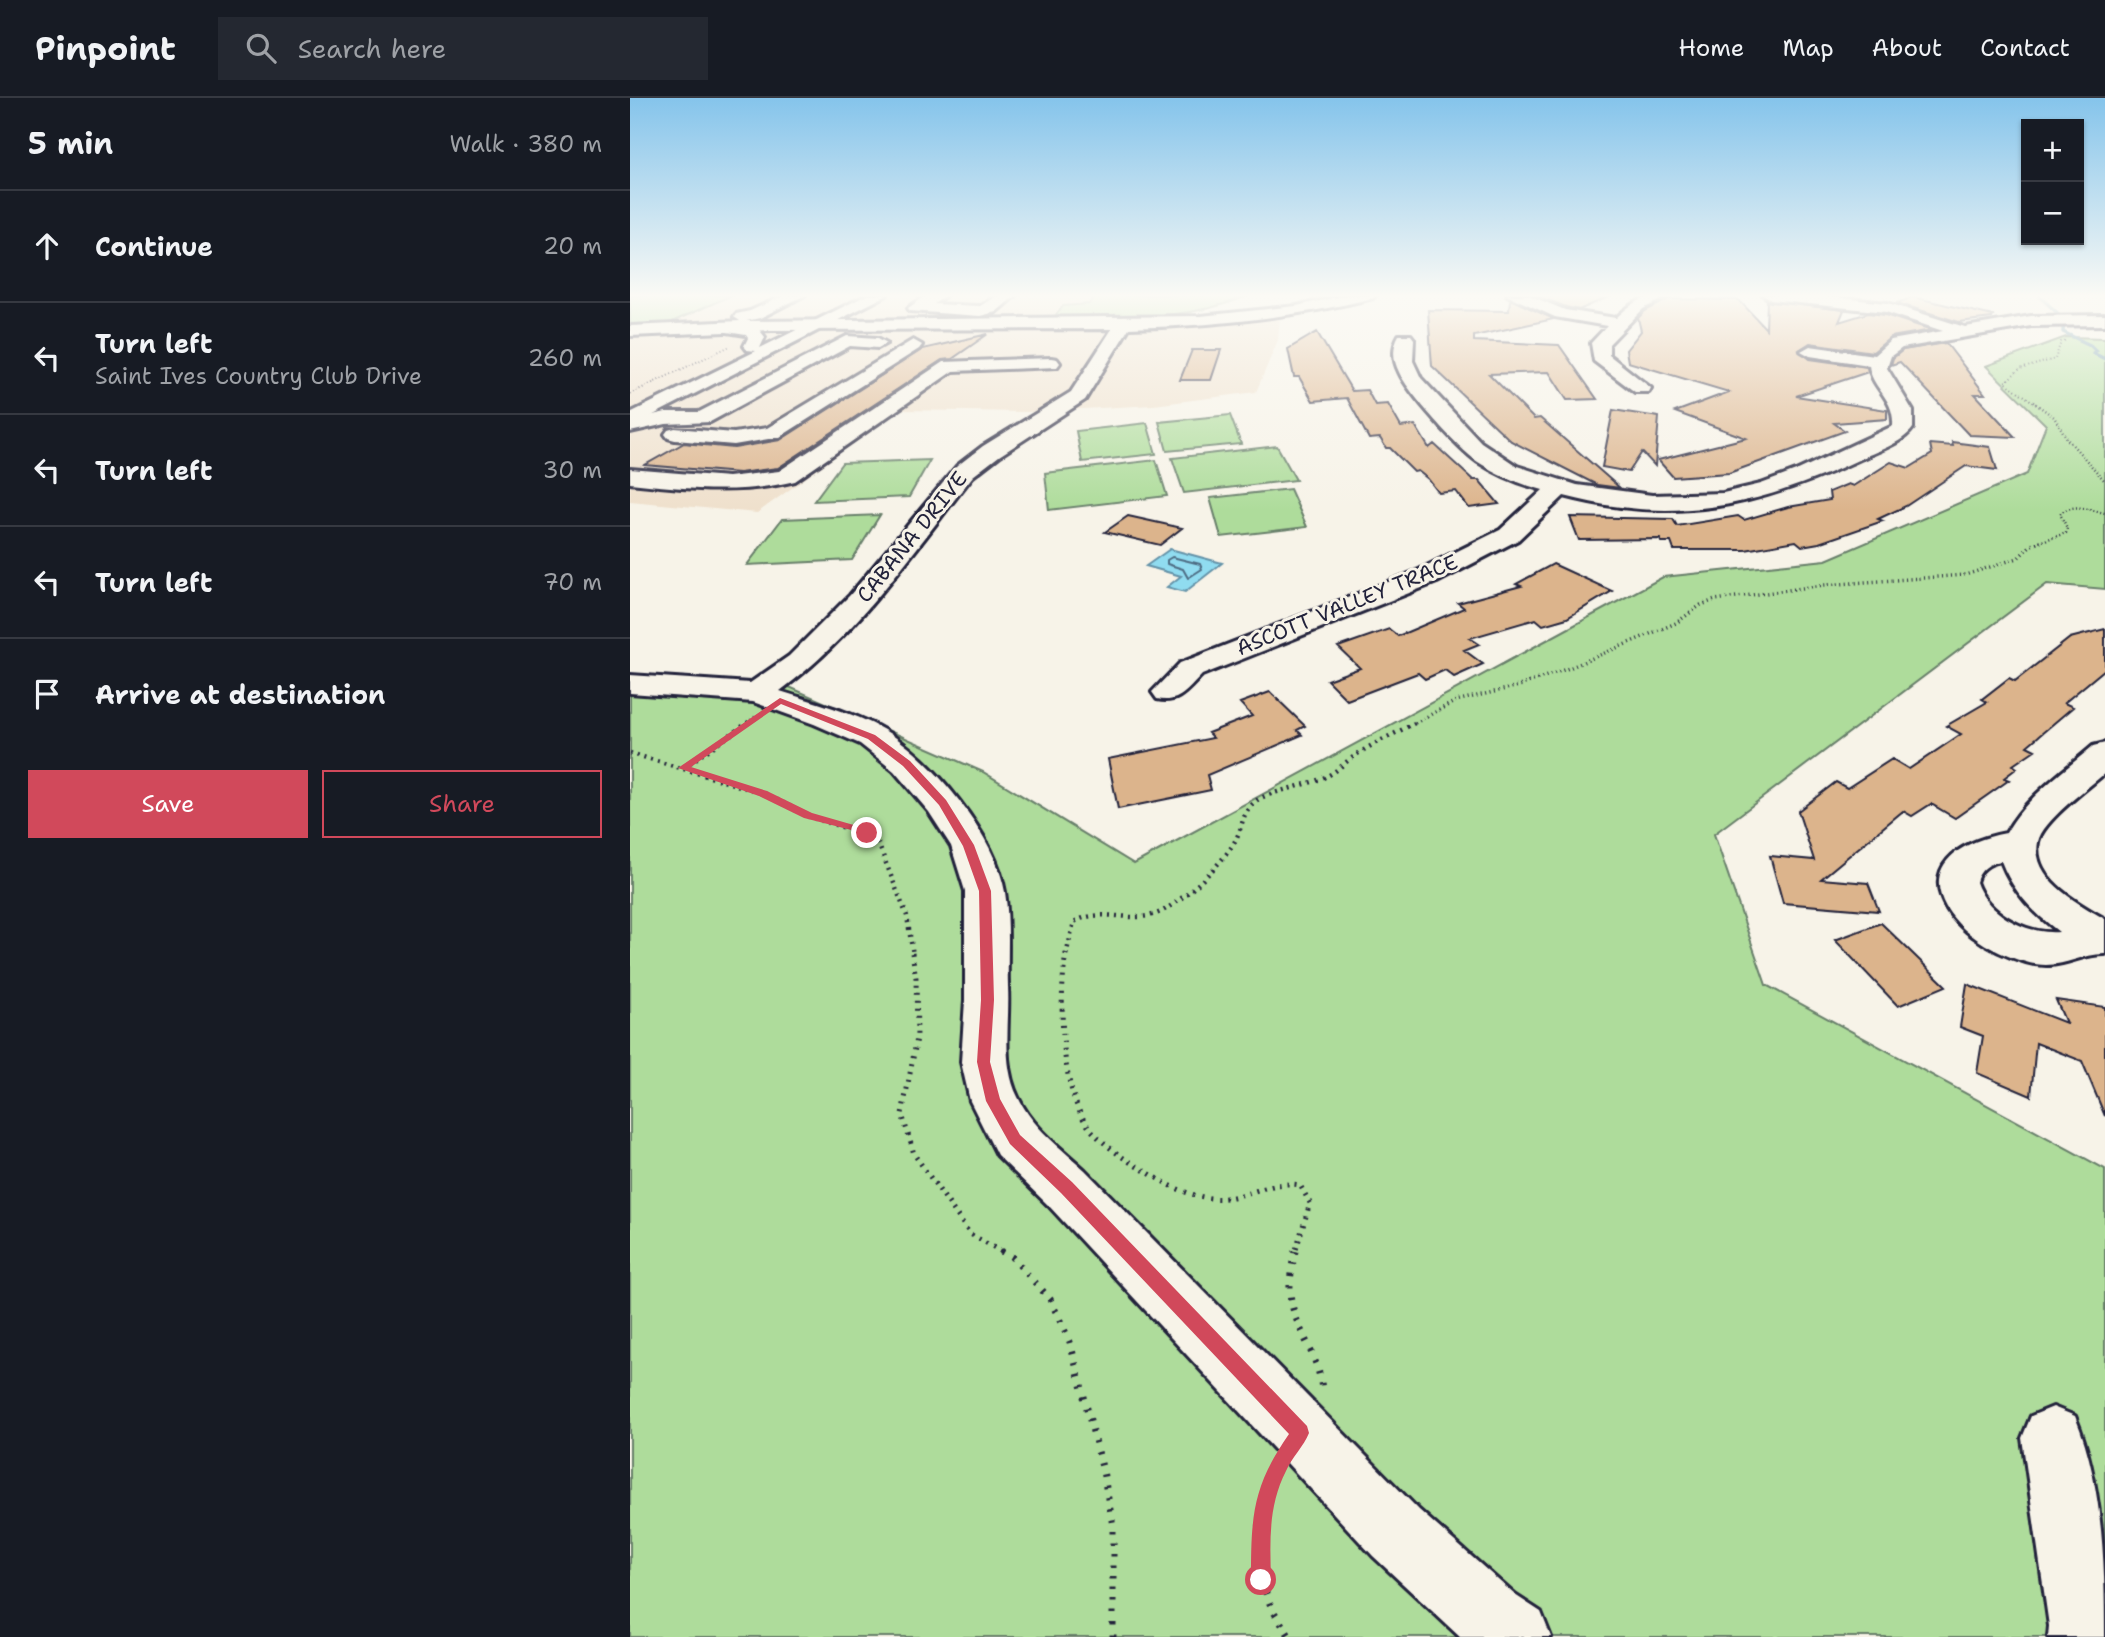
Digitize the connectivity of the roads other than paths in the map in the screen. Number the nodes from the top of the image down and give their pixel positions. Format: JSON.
{"nodes":[{"id":1,"x":710,"y":367,"type":"edge"},
{"id":2,"x":739,"y":367,"type":"edge"},
{"id":3,"x":797,"y":367,"type":"edge"},
{"id":4,"x":877,"y":367,"type":"edge"},
{"id":5,"x":948,"y":367,"type":"edge"},
{"id":6,"x":1099,"y":367,"type":"edge"},
{"id":7,"x":1404,"y":367,"type":"edge"},
{"id":8,"x":1611,"y":367,"type":"edge"},
{"id":9,"x":1877,"y":367,"type":"edge"},
{"id":10,"x":1642,"y":388,"type":"dead end"},
{"id":11,"x":680,"y":396,"type":"junction"},
{"id":12,"x":630,"y":406,"type":"edge"},
{"id":13,"x":697,"y":418,"type":"junction"},
{"id":14,"x":630,"y":423,"type":"edge"},
{"id":15,"x":675,"y":434,"type":"junction"},
{"id":16,"x":652,"y":446,"type":"dead end"},
{"id":17,"x":630,"y":476,"type":"edge"},
{"id":18,"x":1558,"y":489,"type":"junction"},
{"id":19,"x":630,"y":684,"type":"edge"},
{"id":20,"x":1168,"y":692,"type":"dead end"},
{"id":21,"x":768,"y":697,"type":"junction"},
{"id":22,"x":2105,"y":754,"type":"edge"},
{"id":23,"x":2019,"y":843,"type":"junction"},
{"id":24,"x":2104,"y":938,"type":"edge"},
{"id":25,"x":2053,"y":1438,"type":"dead end"},
{"id":26,"x":1516,"y":1637,"type":"edge"},
{"id":27,"x":2083,"y":1637,"type":"edge"}],
"edges":[{"from":1,"to":12,"type":"main road"},
{"from":2,"to":11,"type":"main road"},
{"from":3,"to":13,"type":"main road"},
{"from":4,"to":15,"type":"main road"},
{"from":5,"to":17,"type":"main road"},
{"from":6,"to":21,"type":"main road","name":"CABANA DRIVE"},
{"from":7,"to":18,"type":"main road"},
{"from":8,"to":10,"type":"main road"},
{"from":9,"to":18,"type":"main road"},
{"from":11,"to":13,"type":"main road"},
{"from":11,"to":14,"type":"main road"},
{"from":13,"to":14,"type":"main road"},
{"from":13,"to":15,"type":"main road"},
{"from":15,"to":16,"type":"main road"},
{"from":18,"to":20,"type":"main road","name":"ASCOTT VALLEY TRACE"},
{"from":19,"to":21,"type":"main road"},
{"from":21,"to":26,"type":"main road"},
{"from":22,"to":23,"type":"main road"},
{"from":23,"to":24,"type":"main road"},
{"from":23,"to":24,"type":"main road"},
{"from":25,"to":27,"type":"main road"}]}
